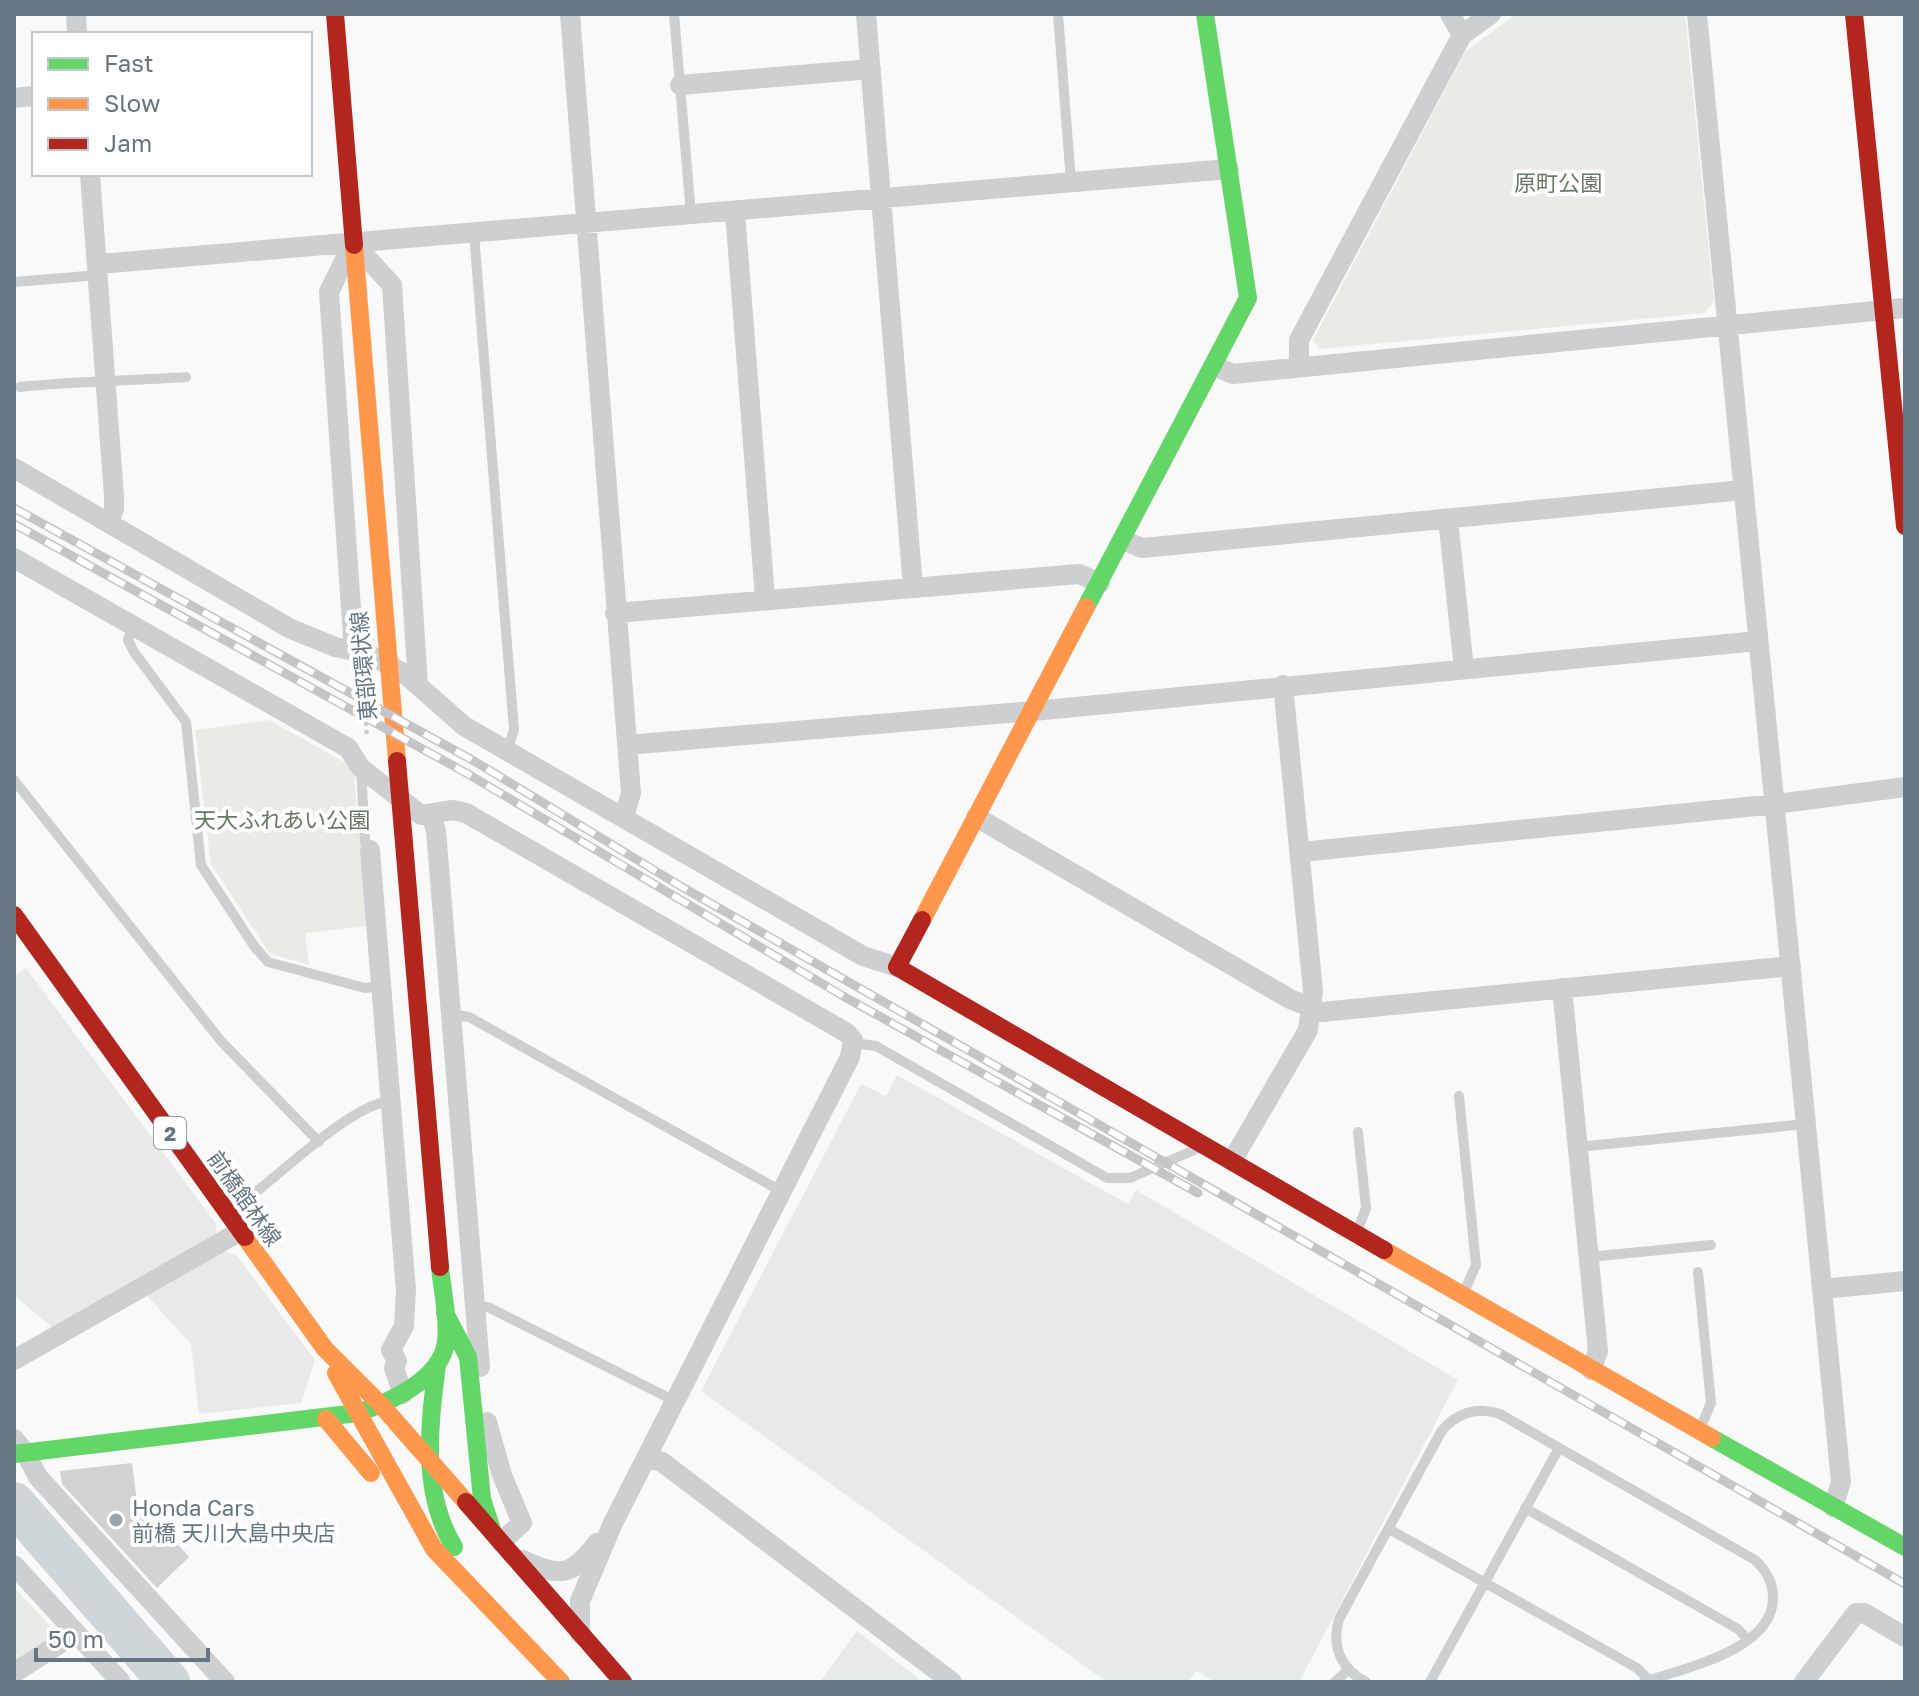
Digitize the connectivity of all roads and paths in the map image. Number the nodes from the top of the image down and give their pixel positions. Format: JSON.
{"nodes":[{"id":1,"x":335,"y":14,"type":"edge"},
{"id":2,"x":570,"y":14,"type":"edge"},
{"id":3,"x":674,"y":14,"type":"edge"},
{"id":4,"x":866,"y":14,"type":"edge"},
{"id":5,"x":1058,"y":14,"type":"edge"},
{"id":6,"x":1205,"y":14,"type":"edge"},
{"id":7,"x":1450,"y":14,"type":"edge"},
{"id":8,"x":1491,"y":14,"type":"edge"},
{"id":9,"x":1697,"y":14,"type":"edge"},
{"id":10,"x":1854,"y":14,"type":"edge"},
{"id":11,"x":1462,"y":35,"type":"junction"},
{"id":12,"x":871,"y":69,"type":"junction"},
{"id":13,"x":680,"y":85,"type":"junction"},
{"id":14,"x":1229,"y":169,"type":"junction"},
{"id":15,"x":90,"y":176,"type":"edge"},
{"id":16,"x":1071,"y":182,"type":"junction"},
{"id":17,"x":881,"y":199,"type":"junction"},
{"id":18,"x":735,"y":212,"type":"junction"},
{"id":19,"x":691,"y":215,"type":"junction"},
{"id":20,"x":586,"y":223,"type":"junction"},
{"id":21,"x":474,"y":234,"type":"junction"},
{"id":22,"x":353,"y":243,"type":"junction"},
{"id":23,"x":98,"y":270,"type":"junction"},
{"id":24,"x":14,"y":282,"type":"edge"},
{"id":25,"x":1905,"y":308,"type":"edge"},
{"id":26,"x":1884,"y":310,"type":"junction"},
{"id":27,"x":1728,"y":326,"type":"junction"},
{"id":28,"x":1214,"y":366,"type":"junction"},
{"id":29,"x":1299,"y":368,"type":"junction"},
{"id":30,"x":186,"y":377,"type":"dead end"},
{"id":31,"x":105,"y":381,"type":"junction"},
{"id":32,"x":20,"y":387,"type":"dead end"},
{"id":33,"x":14,"y":468,"type":"edge"},
{"id":34,"x":1743,"y":490,"type":"junction"},
{"id":35,"x":1448,"y":519,"type":"junction"},
{"id":36,"x":109,"y":523,"type":"junction"},
{"id":37,"x":1905,"y":526,"type":"edge"},
{"id":38,"x":1123,"y":540,"type":"junction"},
{"id":39,"x":14,"y":558,"type":"edge"},
{"id":40,"x":1100,"y":583,"type":"junction"},
{"id":41,"x":913,"y":588,"type":"junction"},
{"id":42,"x":765,"y":598,"type":"junction"},
{"id":43,"x":615,"y":613,"type":"junction"},
{"id":44,"x":132,"y":626,"type":"junction"},
{"id":45,"x":1758,"y":641,"type":"junction"},
{"id":46,"x":358,"y":658,"type":"junction"},
{"id":47,"x":1464,"y":669,"type":"junction"},
{"id":48,"x":418,"y":685,"type":"junction"},
{"id":49,"x":1283,"y":685,"type":"junction"},
{"id":50,"x":1034,"y":711,"type":"junction"},
{"id":51,"x":367,"y":738,"type":"dead end"},
{"id":52,"x":627,"y":745,"type":"junction"},
{"id":53,"x":507,"y":750,"type":"junction"},
{"id":54,"x":361,"y":768,"type":"junction"},
{"id":55,"x":14,"y":780,"type":"edge"},
{"id":56,"x":1905,"y":787,"type":"edge"},
{"id":57,"x":1776,"y":804,"type":"junction"},
{"id":58,"x":431,"y":815,"type":"junction"},
{"id":59,"x":624,"y":817,"type":"junction"},
{"id":60,"x":976,"y":817,"type":"junction"},
{"id":61,"x":370,"y":850,"type":"joint"},
{"id":62,"x":1301,"y":852,"type":"junction"},
{"id":63,"x":14,"y":915,"type":"edge"},
{"id":64,"x":1791,"y":966,"type":"junction"},
{"id":65,"x":897,"y":967,"type":"junction"},
{"id":66,"x":381,"y":986,"type":"junction"},
{"id":67,"x":1562,"y":988,"type":"junction"},
{"id":68,"x":1313,"y":1009,"type":"junction"},
{"id":69,"x":451,"y":1014,"type":"junction"},
{"id":70,"x":853,"y":1043,"type":"junction"},
{"id":71,"x":1459,"y":1096,"type":"dead end"},
{"id":72,"x":390,"y":1101,"type":"junction"},
{"id":73,"x":1806,"y":1124,"type":"junction"},
{"id":74,"x":1358,"y":1132,"type":"dead end"},
{"id":75,"x":319,"y":1142,"type":"junction"},
{"id":76,"x":1206,"y":1144,"type":"junction"},
{"id":77,"x":1578,"y":1147,"type":"junction"},
{"id":78,"x":1232,"y":1161,"type":"junction"},
{"id":79,"x":781,"y":1191,"type":"junction"},
{"id":80,"x":227,"y":1213,"type":"junction"},
{"id":81,"x":239,"y":1232,"type":"junction"},
{"id":82,"x":1357,"y":1234,"type":"junction"},
{"id":83,"x":1711,"y":1245,"type":"dead end"},
{"id":84,"x":1589,"y":1257,"type":"junction"},
{"id":85,"x":1698,"y":1272,"type":"dead end"},
{"id":86,"x":1905,"y":1281,"type":"edge"},
{"id":87,"x":1823,"y":1289,"type":"junction"},
{"id":88,"x":1463,"y":1296,"type":"junction"},
{"id":89,"x":475,"y":1307,"type":"junction"},
{"id":90,"x":445,"y":1313,"type":"junction"},
{"id":91,"x":327,"y":1351,"type":"junction"},
{"id":92,"x":14,"y":1360,"type":"edge"},
{"id":93,"x":437,"y":1365,"type":"junction"},
{"id":94,"x":1591,"y":1370,"type":"junction"},
{"id":95,"x":403,"y":1394,"type":"junction"},
{"id":96,"x":675,"y":1401,"type":"junction"},
{"id":97,"x":382,"y":1406,"type":"junction"},
{"id":98,"x":357,"y":1413,"type":"junction"},
{"id":99,"x":326,"y":1419,"type":"junction"},
{"id":100,"x":1699,"y":1431,"type":"junction"},
{"id":101,"x":18,"y":1448,"type":"edge"},
{"id":102,"x":1559,"y":1448,"type":"junction"},
{"id":103,"x":648,"y":1457,"type":"junction"},
{"id":104,"x":432,"y":1466,"type":"junction"},
{"id":105,"x":1833,"y":1507,"type":"junction"},
{"id":106,"x":1525,"y":1508,"type":"junction"},
{"id":107,"x":613,"y":1523,"type":"junction"},
{"id":108,"x":1389,"y":1529,"type":"junction"},
{"id":109,"x":502,"y":1544,"type":"junction"},
{"id":110,"x":1905,"y":1547,"type":"edge"},
{"id":111,"x":434,"y":1549,"type":"junction"},
{"id":112,"x":14,"y":1565,"type":"edge"},
{"id":113,"x":1484,"y":1583,"type":"junction"},
{"id":114,"x":76,"y":1633,"type":"junction"},
{"id":115,"x":1905,"y":1637,"type":"edge"},
{"id":116,"x":1748,"y":1640,"type":"junction"},
{"id":117,"x":588,"y":1646,"type":"junction"},
{"id":118,"x":1348,"y":1670,"type":"junction"},
{"id":119,"x":14,"y":1673,"type":"edge"},
{"id":120,"x":556,"y":1677,"type":"edge"},
{"id":121,"x":1647,"y":1681,"type":"edge"},
{"id":122,"x":121,"y":1682,"type":"edge"},
{"id":123,"x":225,"y":1682,"type":"edge"},
{"id":124,"x":623,"y":1682,"type":"edge"},
{"id":125,"x":952,"y":1682,"type":"edge"},
{"id":126,"x":1335,"y":1682,"type":"edge"},
{"id":127,"x":1366,"y":1682,"type":"edge"},
{"id":128,"x":1430,"y":1682,"type":"edge"},
{"id":129,"x":1804,"y":1682,"type":"edge"}],
"edges":[{"from":1,"to":22,"type":"street","name":"東部環状線"},
{"from":2,"to":20,"type":"street"},
{"from":3,"to":13,"type":"lane"},
{"from":4,"to":12,"type":"street"},
{"from":5,"to":16,"type":"lane"},
{"from":6,"to":14,"type":"street"},
{"from":7,"to":11,"type":"street"},
{"from":8,"to":11,"type":"street"},
{"from":9,"to":27,"type":"street"},
{"from":10,"to":26,"type":"street"},
{"from":11,"to":29,"type":"street"},
{"from":12,"to":13,"type":"street"},
{"from":12,"to":17,"type":"street"},
{"from":13,"to":19,"type":"lane"},
{"from":14,"to":16,"type":"street"},
{"from":14,"to":28,"type":"street"},
{"from":15,"to":23,"type":"street"},
{"from":16,"to":17,"type":"street"},
{"from":17,"to":18,"type":"street"},
{"from":17,"to":41,"type":"street"},
{"from":18,"to":19,"type":"street"},
{"from":18,"to":42,"type":"street"},
{"from":19,"to":20,"type":"street"},
{"from":20,"to":21,"type":"street"},
{"from":20,"to":43,"type":"street"},
{"from":21,"to":22,"type":"street"},
{"from":21,"to":53,"type":"lane"},
{"from":22,"to":23,"type":"street"},
{"from":22,"to":46,"type":"street"},
{"from":22,"to":48,"type":"street"},
{"from":22,"to":90,"type":"street","name":"東部環状線"},
{"from":23,"to":24,"type":"lane"},
{"from":23,"to":31,"type":"street"},
{"from":25,"to":26,"type":"street"},
{"from":26,"to":27,"type":"street"},
{"from":26,"to":37,"type":"street"},
{"from":27,"to":29,"type":"street"},
{"from":27,"to":34,"type":"street"},
{"from":28,"to":29,"type":"street"},
{"from":28,"to":38,"type":"street"},
{"from":30,"to":31,"type":"lane"},
{"from":31,"to":32,"type":"lane"},
{"from":31,"to":36,"type":"street"},
{"from":33,"to":36,"type":"street"},
{"from":34,"to":35,"type":"street"},
{"from":34,"to":45,"type":"street"},
{"from":35,"to":38,"type":"street"},
{"from":35,"to":47,"type":"street"},
{"from":36,"to":46,"type":"street"},
{"from":38,"to":40,"type":"street"},
{"from":39,"to":44,"type":"street"},
{"from":40,"to":41,"type":"street"},
{"from":40,"to":50,"type":"street"},
{"from":41,"to":42,"type":"street"},
{"from":42,"to":43,"type":"street"},
{"from":43,"to":52,"type":"street"},
{"from":44,"to":54,"type":"street"},
{"from":44,"to":66,"type":"lane"},
{"from":45,"to":47,"type":"street"},
{"from":45,"to":57,"type":"street"},
{"from":46,"to":48,"type":"street"},
{"from":46,"to":51,"type":"path"},
{"from":47,"to":49,"type":"street"},
{"from":48,"to":53,"type":"street"},
{"from":49,"to":50,"type":"street"},
{"from":49,"to":62,"type":"street"},
{"from":50,"to":52,"type":"street"},
{"from":50,"to":60,"type":"street"},
{"from":52,"to":59,"type":"street"},
{"from":53,"to":59,"type":"street"},
{"from":54,"to":58,"type":"street"},
{"from":54,"to":61,"type":"lane"},
{"from":55,"to":75,"type":"lane"},
{"from":56,"to":57,"type":"street"},
{"from":57,"to":62,"type":"street"},
{"from":57,"to":64,"type":"street"},
{"from":58,"to":69,"type":"street"},
{"from":58,"to":70,"type":"street"},
{"from":59,"to":65,"type":"street"},
{"from":60,"to":65,"type":"street"},
{"from":60,"to":68,"type":"street"},
{"from":61,"to":66,"type":"street"},
{"from":62,"to":68,"type":"street"},
{"from":63,"to":80,"type":"street","name":"前橋館林線","number":"2"},
{"from":64,"to":67,"type":"street"},
{"from":64,"to":73,"type":"street"},
{"from":65,"to":76,"type":"street"},
{"from":66,"to":72,"type":"street"},
{"from":67,"to":68,"type":"street"},
{"from":67,"to":77,"type":"street"},
{"from":68,"to":78,"type":"street"},
{"from":69,"to":79,"type":"lane"},
{"from":69,"to":89,"type":"street"},
{"from":70,"to":76,"type":"lane"},
{"from":70,"to":79,"type":"street"},
{"from":71,"to":88,"type":"lane"},
{"from":72,"to":75,"type":"lane"},
{"from":72,"to":95,"type":"street"},
{"from":73,"to":77,"type":"lane"},
{"from":73,"to":87,"type":"street"},
{"from":74,"to":82,"type":"lane"},
{"from":75,"to":80,"type":"lane"},
{"from":76,"to":78,"type":"street"},
{"from":77,"to":84,"type":"street"},
{"from":78,"to":82,"type":"street"},
{"from":79,"to":96,"type":"street"},
{"from":80,"to":81,"type":"street","name":"前橋館林線","number":"2"},
{"from":81,"to":91,"type":"street","name":"前橋館林線","number":"2"},
{"from":81,"to":92,"type":"street"},
{"from":82,"to":88,"type":"street"},
{"from":83,"to":84,"type":"lane"},
{"from":84,"to":94,"type":"street"},
{"from":85,"to":100,"type":"lane"},
{"from":86,"to":87,"type":"street"},
{"from":87,"to":105,"type":"street"},
{"from":88,"to":94,"type":"street"},
{"from":89,"to":96,"type":"lane"},
{"from":89,"to":109,"type":"street"},
{"from":90,"to":93,"type":"street"},
{"from":90,"to":109,"type":"street"},
{"from":91,"to":97,"type":"street","name":"前橋館林線","number":"2"},
{"from":91,"to":98,"type":"street","name":"前橋館林線","number":"2"},
{"from":93,"to":95,"type":"street"},
{"from":93,"to":104,"type":"street"},
{"from":94,"to":100,"type":"street"},
{"from":95,"to":97,"type":"street"},
{"from":96,"to":103,"type":"street"},
{"from":97,"to":98,"type":"street"},
{"from":97,"to":104,"type":"street","name":"前橋館林線","number":"2"},
{"from":98,"to":99,"type":"street"},
{"from":98,"to":111,"type":"street","name":"前橋館林線","number":"2"},
{"from":99,"to":101,"type":"street"},
{"from":99,"to":111,"type":"street"},
{"from":100,"to":105,"type":"street"},
{"from":101,"to":123,"type":"street"},
{"from":102,"to":106,"type":"lane"},
{"from":102,"to":108,"type":"lane"},
{"from":102,"to":116,"type":"lane"},
{"from":103,"to":107,"type":"street"},
{"from":103,"to":125,"type":"street"},
{"from":104,"to":109,"type":"street","name":"前橋館林線","number":"2"},
{"from":104,"to":120,"type":"street"},
{"from":105,"to":110,"type":"street"},
{"from":106,"to":113,"type":"lane"},
{"from":106,"to":116,"type":"lane"},
{"from":107,"to":109,"type":"street"},
{"from":107,"to":117,"type":"street"},
{"from":108,"to":113,"type":"lane"},
{"from":108,"to":118,"type":"lane"},
{"from":109,"to":117,"type":"street","name":"前橋館林線","number":"2"},
{"from":111,"to":120,"type":"street","name":"前橋館林線","number":"2"},
{"from":112,"to":114,"type":"street"},
{"from":113,"to":121,"type":"lane"},
{"from":113,"to":128,"type":"lane"},
{"from":114,"to":119,"type":"street"},
{"from":114,"to":122,"type":"street"},
{"from":115,"to":129,"type":"street"},
{"from":116,"to":121,"type":"lane"},
{"from":117,"to":124,"type":"street","name":"前橋館林線","number":"2"},
{"from":118,"to":126,"type":"lane"},
{"from":118,"to":127,"type":"lane"}]}
